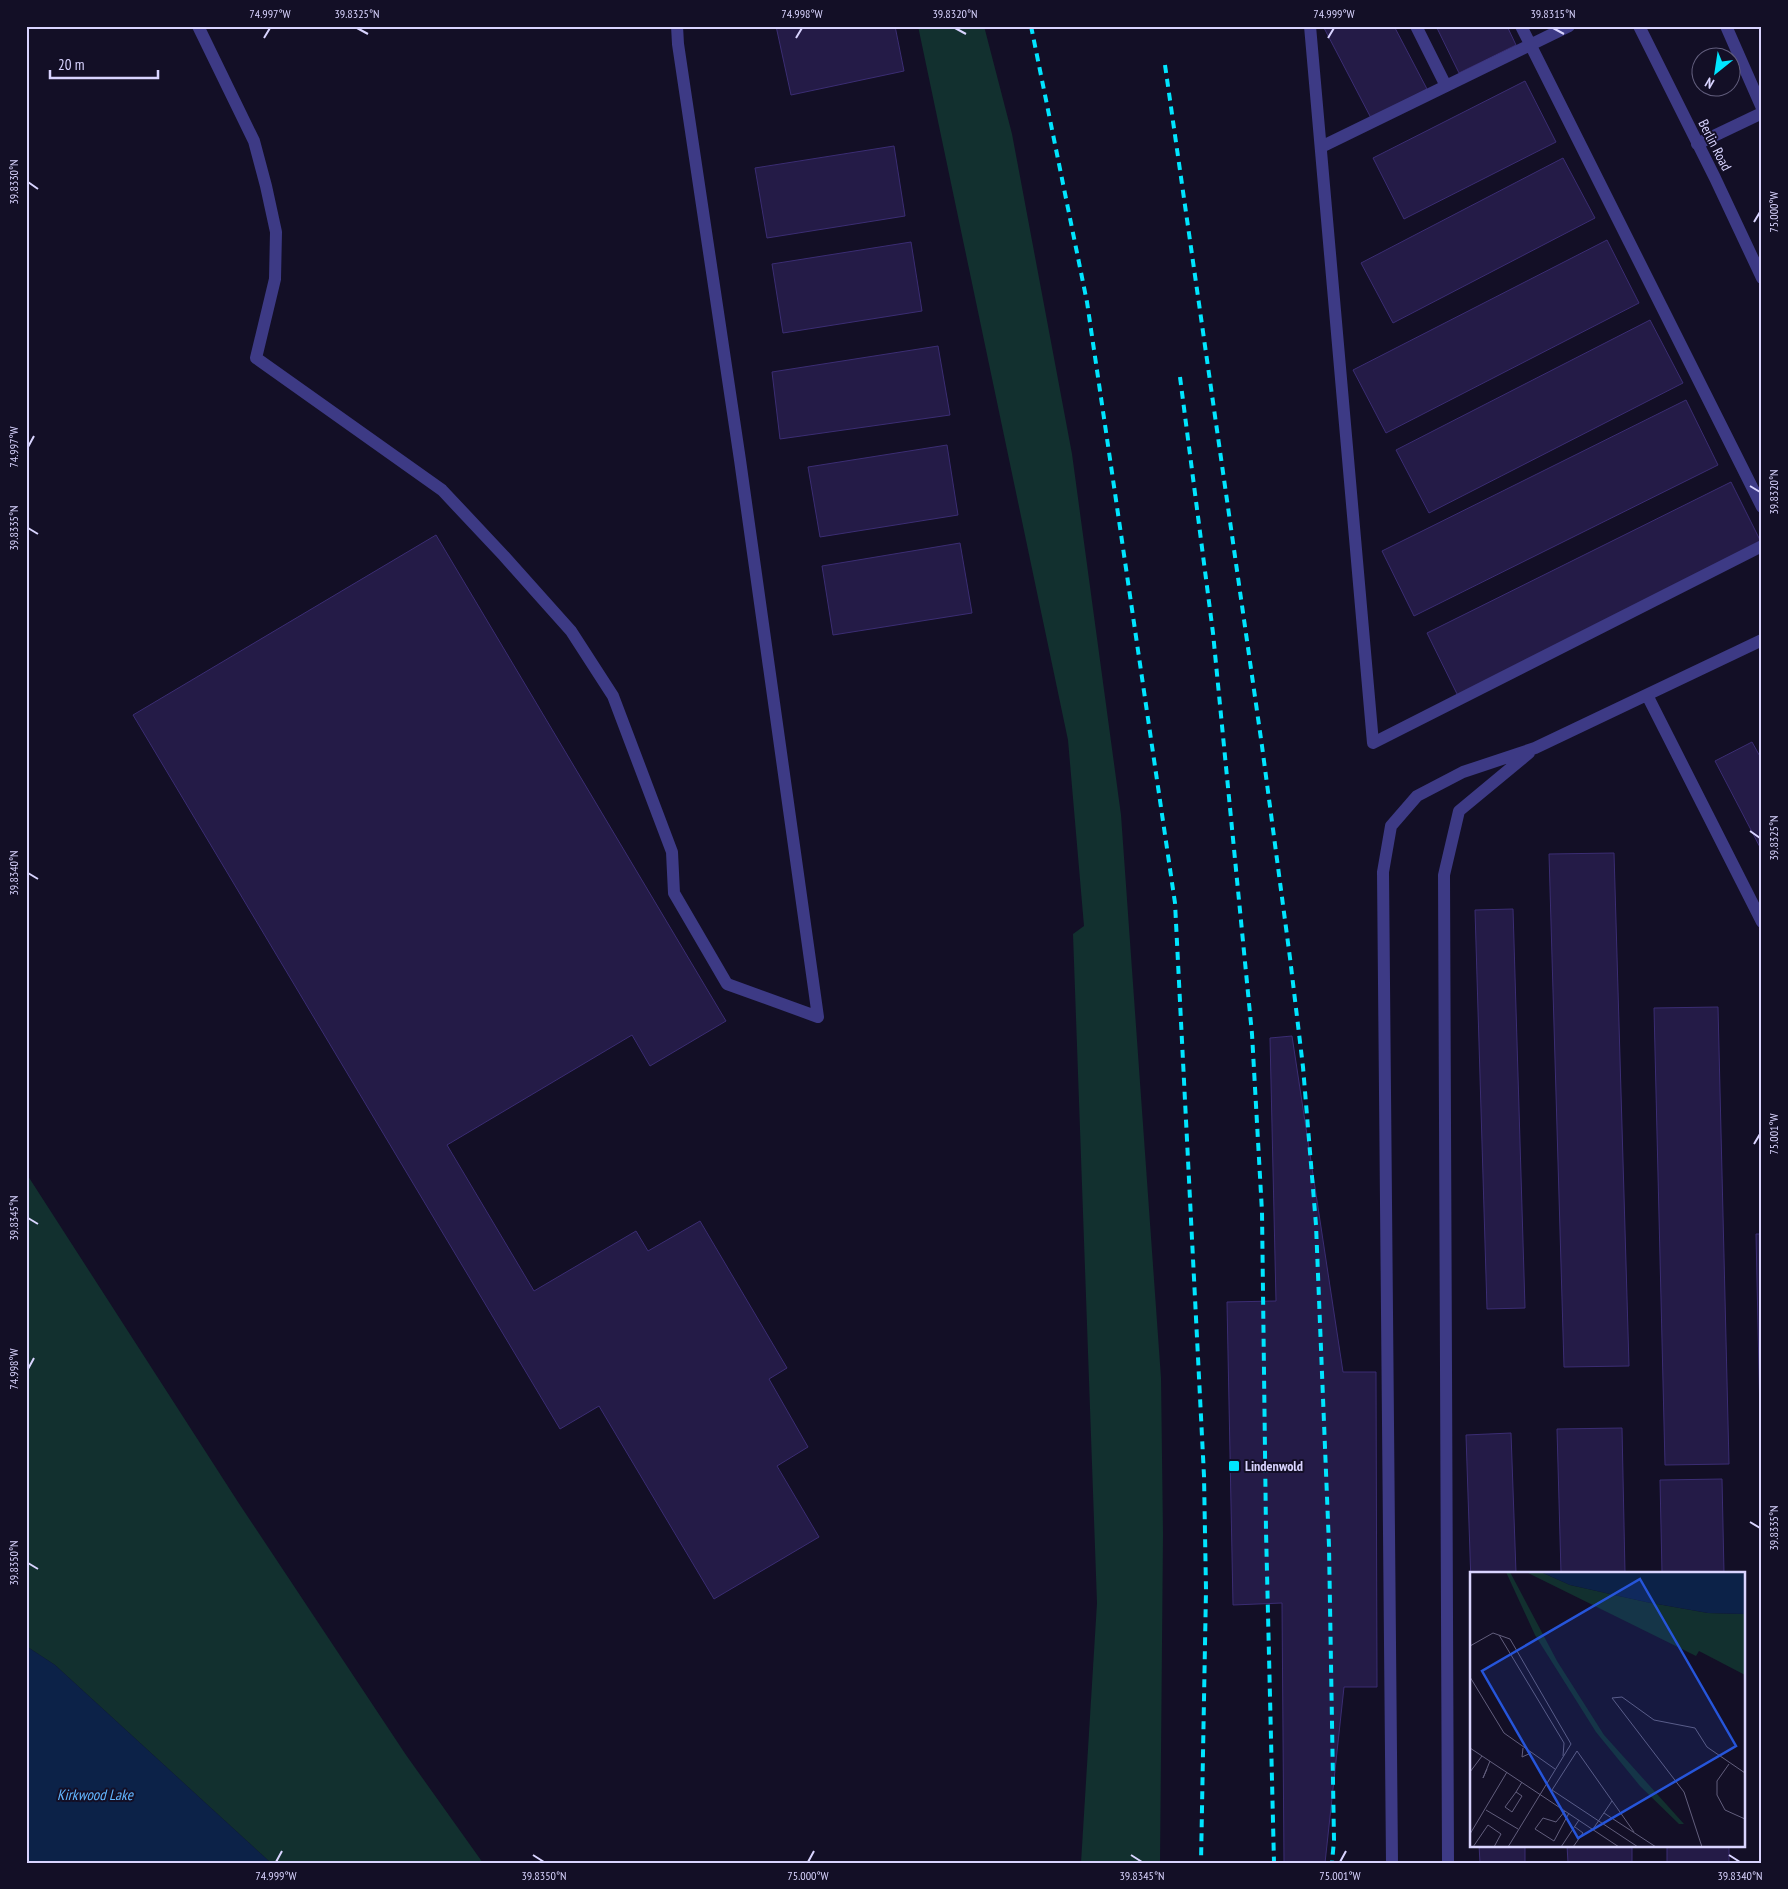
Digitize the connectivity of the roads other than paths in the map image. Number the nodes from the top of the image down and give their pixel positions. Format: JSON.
{"nodes":[{"id":1,"x":198,"y":26,"type":"edge"},
{"id":2,"x":677,"y":26,"type":"edge"},
{"id":3,"x":1310,"y":26,"type":"edge"},
{"id":4,"x":1416,"y":26,"type":"edge"},
{"id":5,"x":1521,"y":26,"type":"edge"},
{"id":6,"x":1569,"y":26,"type":"edge"},
{"id":7,"x":1638,"y":26,"type":"edge"},
{"id":8,"x":1726,"y":26,"type":"edge"},
{"id":9,"x":1530,"y":45,"type":"junction"},
{"id":10,"x":1446,"y":86,"type":"junction"},
{"id":11,"x":1762,"y":108,"type":"edge"},
{"id":12,"x":1762,"y":113,"type":"edge"},
{"id":13,"x":1697,"y":144,"type":"junction"},
{"id":14,"x":1321,"y":147,"type":"junction"},
{"id":15,"x":1756,"y":249,"type":"edge"},
{"id":16,"x":1762,"y":278,"type":"edge"},
{"id":17,"x":1762,"y":507,"type":"edge"},
{"id":18,"x":1762,"y":546,"type":"edge"},
{"id":19,"x":1762,"y":640,"type":"edge"},
{"id":20,"x":1647,"y":695,"type":"junction"},
{"id":21,"x":1535,"y":748,"type":"junction"},
{"id":22,"x":1762,"y":922,"type":"edge"},
{"id":23,"x":1392,"y":1863,"type":"edge"},
{"id":24,"x":1448,"y":1863,"type":"edge"}],
"edges":[{"from":1,"to":2,"type":"street"},
{"from":3,"to":14,"type":"street"},
{"from":4,"to":10,"type":"street"},
{"from":5,"to":9,"type":"street"},
{"from":6,"to":9,"type":"street"},
{"from":7,"to":13,"type":"street","name":"Berlin Road"},
{"from":8,"to":11,"type":"street"},
{"from":9,"to":10,"type":"street"},
{"from":9,"to":17,"type":"street"},
{"from":10,"to":14,"type":"street"},
{"from":12,"to":13,"type":"street"},
{"from":13,"to":15,"type":"street","name":"Berlin Road"},
{"from":14,"to":18,"type":"street"},
{"from":15,"to":16,"type":"street","name":"Berlin Road"},
{"from":19,"to":20,"type":"street"},
{"from":20,"to":21,"type":"street"},
{"from":20,"to":22,"type":"street"},
{"from":21,"to":23,"type":"street"},
{"from":21,"to":24,"type":"street"}]}
